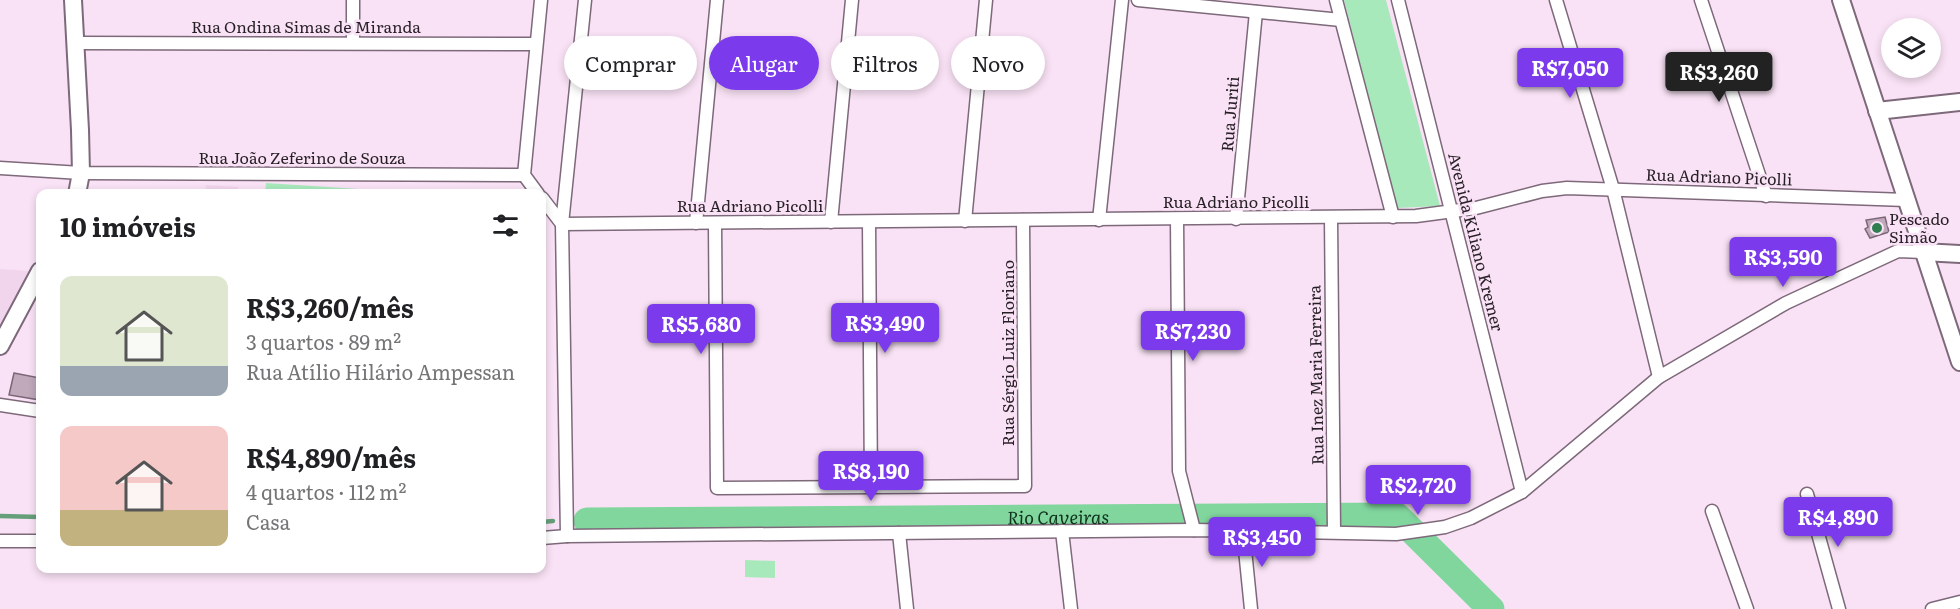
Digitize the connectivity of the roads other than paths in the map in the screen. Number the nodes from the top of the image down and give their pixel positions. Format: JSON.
{"nodes":[{"id":1,"x":73,"y":0,"type":"edge"},
{"id":2,"x":353,"y":0,"type":"edge"},
{"id":3,"x":541,"y":0,"type":"edge"},
{"id":4,"x":585,"y":0,"type":"edge"},
{"id":5,"x":717,"y":0,"type":"edge"},
{"id":6,"x":852,"y":0,"type":"edge"},
{"id":7,"x":986,"y":0,"type":"edge"},
{"id":8,"x":1122,"y":0,"type":"edge"},
{"id":9,"x":1138,"y":0,"type":"edge"},
{"id":10,"x":1336,"y":0,"type":"edge"},
{"id":11,"x":1398,"y":0,"type":"edge"},
{"id":12,"x":1556,"y":0,"type":"edge"},
{"id":13,"x":1701,"y":0,"type":"edge"},
{"id":14,"x":1841,"y":0,"type":"edge"},
{"id":15,"x":1256,"y":12,"type":"junction"},
{"id":16,"x":1341,"y":20,"type":"junction"},
{"id":17,"x":76,"y":43,"type":"junction"},
{"id":18,"x":353,"y":43,"type":"junction"},
{"id":19,"x":536,"y":44,"type":"junction"},
{"id":20,"x":1960,"y":102,"type":"edge"},
{"id":21,"x":1877,"y":111,"type":"junction"},
{"id":22,"x":0,"y":168,"type":"edge"},
{"id":23,"x":81,"y":173,"type":"junction"},
{"id":24,"x":524,"y":175,"type":"junction"},
{"id":25,"x":78,"y":189,"type":"edge"},
{"id":26,"x":534,"y":189,"type":"edge"},
{"id":27,"x":1613,"y":189,"type":"junction"},
{"id":28,"x":1766,"y":196,"type":"junction"},
{"id":29,"x":1906,"y":200,"type":"junction"},
{"id":30,"x":546,"y":203,"type":"edge"},
{"id":31,"x":1452,"y":212,"type":"junction"},
{"id":32,"x":1393,"y":217,"type":"junction"},
{"id":33,"x":1331,"y":218,"type":"junction"},
{"id":34,"x":1177,"y":219,"type":"junction"},
{"id":35,"x":1236,"y":219,"type":"junction"},
{"id":36,"x":1023,"y":220,"type":"junction"},
{"id":37,"x":1099,"y":220,"type":"junction"},
{"id":38,"x":965,"y":221,"type":"junction"},
{"id":39,"x":831,"y":222,"type":"junction"},
{"id":40,"x":869,"y":222,"type":"junction"},
{"id":41,"x":696,"y":223,"type":"junction"},
{"id":42,"x":715,"y":223,"type":"junction"},
{"id":43,"x":562,"y":224,"type":"junction"},
{"id":44,"x":1923,"y":252,"type":"junction"},
{"id":45,"x":1960,"y":254,"type":"edge"},
{"id":46,"x":36,"y":278,"type":"edge"},
{"id":47,"x":0,"y":346,"type":"edge"},
{"id":48,"x":1960,"y":362,"type":"edge"},
{"id":49,"x":1659,"y":377,"type":"junction"},
{"id":50,"x":0,"y":405,"type":"edge"},
{"id":51,"x":36,"y":410,"type":"edge"},
{"id":52,"x":871,"y":487,"type":"junction"},
{"id":53,"x":1522,"y":492,"type":"junction"},
{"id":54,"x":1808,"y":494,"type":"dead end"},
{"id":55,"x":1712,"y":511,"type":"dead end"},
{"id":56,"x":1194,"y":528,"type":"junction"},
{"id":57,"x":1242,"y":530,"type":"junction"},
{"id":58,"x":1334,"y":530,"type":"junction"},
{"id":59,"x":1062,"y":531,"type":"junction"},
{"id":60,"x":899,"y":532,"type":"junction"},
{"id":61,"x":567,"y":536,"type":"junction"},
{"id":62,"x":546,"y":538,"type":"edge"},
{"id":63,"x":0,"y":541,"type":"edge"},
{"id":64,"x":36,"y":541,"type":"edge"},
{"id":65,"x":1960,"y":602,"type":"edge"},
{"id":66,"x":907,"y":609,"type":"edge"},
{"id":67,"x":1071,"y":609,"type":"edge"},
{"id":68,"x":1251,"y":609,"type":"edge"},
{"id":69,"x":1747,"y":609,"type":"edge"},
{"id":70,"x":1839,"y":609,"type":"edge"},
{"id":71,"x":1932,"y":609,"type":"edge"}],
"edges":[{"from":1,"to":17,"type":"main road"},
{"from":2,"to":18,"type":"street"},
{"from":3,"to":19,"type":"street"},
{"from":4,"to":43,"type":"street"},
{"from":5,"to":41,"type":"street"},
{"from":6,"to":39,"type":"street"},
{"from":7,"to":38,"type":"street"},
{"from":8,"to":37,"type":"street"},
{"from":9,"to":15,"type":"street"},
{"from":10,"to":16,"type":"street"},
{"from":11,"to":31,"type":"street","name":"Avenida Kiliano Kremer"},
{"from":12,"to":27,"type":"street"},
{"from":13,"to":28,"type":"street"},
{"from":14,"to":21,"type":"main road"},
{"from":15,"to":16,"type":"street"},
{"from":15,"to":35,"type":"street","name":"Rua Juriti"},
{"from":16,"to":32,"type":"street"},
{"from":17,"to":18,"type":"street","name":"Rua Ondina Simas de Miranda"},
{"from":17,"to":23,"type":"main road"},
{"from":18,"to":19,"type":"street","name":"Rua Ondina Simas de Miranda"},
{"from":19,"to":24,"type":"street"},
{"from":20,"to":21,"type":"main road"},
{"from":21,"to":29,"type":"main road"},
{"from":22,"to":23,"type":"street","name":"Rua João Zeferino de Souza"},
{"from":23,"to":24,"type":"street","name":"Rua João Zeferino de Souza"},
{"from":23,"to":25,"type":"main road"},
{"from":24,"to":26,"type":"street"},
{"from":27,"to":28,"type":"street","name":"Rua Adriano Picolli"},
{"from":27,"to":31,"type":"street","name":"Rua Adriano Picolli"},
{"from":27,"to":49,"type":"street"},
{"from":28,"to":29,"type":"street","name":"Rua Adriano Picolli"},
{"from":29,"to":44,"type":"main road"},
{"from":30,"to":43,"type":"street"},
{"from":31,"to":32,"type":"street","name":"Rua Adriano Picolli"},
{"from":31,"to":53,"type":"street","name":"Avenida Kiliano Kremer"},
{"from":32,"to":33,"type":"street","name":"Rua Adriano Picolli"},
{"from":33,"to":35,"type":"street","name":"Rua Adriano Picolli"},
{"from":33,"to":58,"type":"street","name":"Rua Inez Maria Ferreira"},
{"from":34,"to":35,"type":"street","name":"Rua Adriano Picolli"},
{"from":34,"to":37,"type":"street","name":"Rua Adriano Picolli"},
{"from":34,"to":56,"type":"street"},
{"from":36,"to":37,"type":"street","name":"Rua Adriano Picolli"},
{"from":36,"to":38,"type":"street","name":"Rua Adriano Picolli"},
{"from":36,"to":52,"type":"street","name":"Rua Sérgio Luiz Floriano"},
{"from":38,"to":40,"type":"street","name":"Rua Adriano Picolli"},
{"from":39,"to":40,"type":"street","name":"Rua Adriano Picolli"},
{"from":39,"to":42,"type":"street","name":"Rua Adriano Picolli"},
{"from":40,"to":52,"type":"street"},
{"from":41,"to":42,"type":"street","name":"Rua Adriano Picolli"},
{"from":41,"to":43,"type":"street","name":"Rua Adriano Picolli"},
{"from":42,"to":52,"type":"street"},
{"from":43,"to":61,"type":"street"},
{"from":44,"to":45,"type":"main road"},
{"from":44,"to":48,"type":"main road"},
{"from":44,"to":49,"type":"street"},
{"from":46,"to":47,"type":"main road"},
{"from":49,"to":53,"type":"street"},
{"from":50,"to":51,"type":"street"},
{"from":53,"to":58,"type":"street"},
{"from":54,"to":70,"type":"street"},
{"from":55,"to":69,"type":"street"},
{"from":56,"to":57,"type":"street"},
{"from":56,"to":59,"type":"street"},
{"from":57,"to":58,"type":"street"},
{"from":57,"to":68,"type":"street"},
{"from":59,"to":60,"type":"street"},
{"from":59,"to":67,"type":"street"},
{"from":60,"to":61,"type":"street"},
{"from":60,"to":66,"type":"street"},
{"from":61,"to":62,"type":"street"},
{"from":63,"to":64,"type":"street"},
{"from":65,"to":71,"type":"street"}]}
